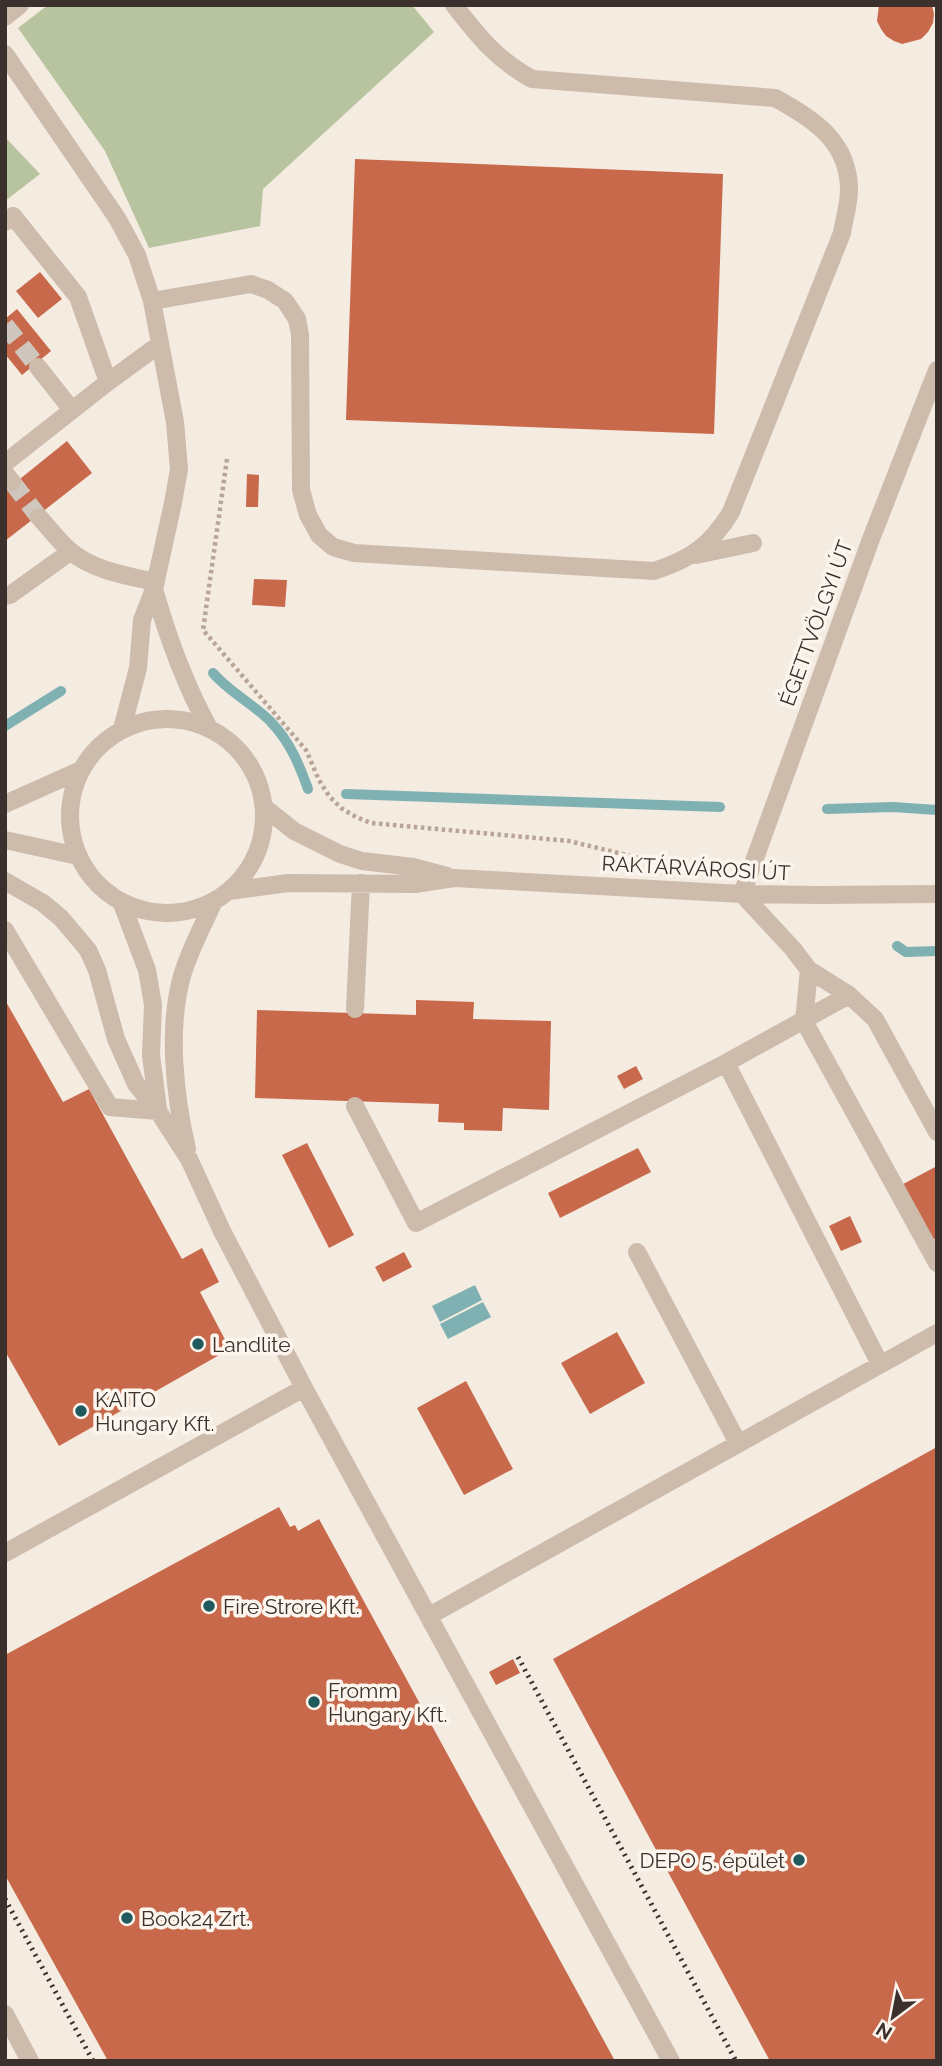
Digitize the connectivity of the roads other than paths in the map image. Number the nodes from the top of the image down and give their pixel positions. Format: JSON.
{"nodes":[{"id":1,"x":20,"y":5,"type":"edge"},
{"id":2,"x":454,"y":5,"type":"edge"},
{"id":3,"x":5,"y":17,"type":"edge"},
{"id":4,"x":5,"y":54,"type":"edge"},
{"id":5,"x":23,"y":79,"type":"junction"},
{"id":6,"x":5,"y":87,"type":"edge"},
{"id":7,"x":5,"y":222,"type":"edge"},
{"id":8,"x":152,"y":301,"type":"junction"},
{"id":9,"x":160,"y":344,"type":"junction"},
{"id":10,"x":38,"y":367,"type":"tunnel mouth"},
{"id":11,"x":937,"y":370,"type":"edge"},
{"id":12,"x":108,"y":382,"type":"junction"},
{"id":13,"x":72,"y":410,"type":"junction"},
{"id":14,"x":5,"y":463,"type":"edge"},
{"id":15,"x":39,"y":517,"type":"tunnel mouth"},
{"id":16,"x":752,"y":543,"type":"dead end"},
{"id":17,"x":70,"y":552,"type":"junction"},
{"id":18,"x":692,"y":555,"type":"junction"},
{"id":19,"x":155,"y":585,"type":"junction"},
{"id":20,"x":5,"y":596,"type":"edge"},
{"id":21,"x":209,"y":728,"type":"junction"},
{"id":22,"x":122,"y":729,"type":"junction"},
{"id":23,"x":81,"y":770,"type":"junction"},
{"id":24,"x":5,"y":804,"type":"edge"},
{"id":25,"x":264,"y":807,"type":"junction"},
{"id":26,"x":5,"y":840,"type":"edge"},
{"id":27,"x":78,"y":856,"type":"junction"},
{"id":28,"x":454,"y":878,"type":"junction"},
{"id":29,"x":5,"y":881,"type":"edge"},
{"id":30,"x":361,"y":883,"type":"junction"},
{"id":31,"x":229,"y":891,"type":"junction"},
{"id":32,"x":742,"y":894,"type":"junction"},
{"id":33,"x":937,"y":894,"type":"edge"},
{"id":34,"x":121,"y":901,"type":"junction"},
{"id":35,"x":214,"y":901,"type":"junction"},
{"id":36,"x":5,"y":930,"type":"edge"},
{"id":37,"x":809,"y":970,"type":"junction"},
{"id":38,"x":849,"y":995,"type":"junction"},
{"id":39,"x":355,"y":1009,"type":"dead end"},
{"id":40,"x":804,"y":1021,"type":"junction"},
{"id":41,"x":726,"y":1063,"type":"junction"},
{"id":42,"x":355,"y":1106,"type":"dead end"},
{"id":43,"x":158,"y":1111,"type":"junction"},
{"id":44,"x":937,"y":1132,"type":"edge"},
{"id":45,"x":189,"y":1159,"type":"junction"},
{"id":46,"x":637,"y":1252,"type":"dead end"},
{"id":47,"x":937,"y":1264,"type":"edge"},
{"id":48,"x":937,"y":1333,"type":"edge"},
{"id":49,"x":880,"y":1364,"type":"junction"},
{"id":50,"x":304,"y":1388,"type":"junction"},
{"id":51,"x":738,"y":1443,"type":"junction"},
{"id":52,"x":5,"y":1553,"type":"edge"},
{"id":53,"x":429,"y":1616,"type":"junction"},
{"id":54,"x":5,"y":2014,"type":"edge"},
{"id":55,"x":30,"y":2061,"type":"edge"},
{"id":56,"x":671,"y":2061,"type":"edge"}],
"edges":[{"from":1,"to":3,"type":"street"},
{"from":2,"to":18,"type":"street"},
{"from":4,"to":5,"type":"street"},
{"from":5,"to":6,"type":"street"},
{"from":5,"to":8,"type":"street"},
{"from":7,"to":12,"type":"street"},
{"from":8,"to":9,"type":"street"},
{"from":8,"to":18,"type":"street"},
{"from":9,"to":12,"type":"street"},
{"from":9,"to":19,"type":"street"},
{"from":10,"to":13,"type":"street"},
{"from":11,"to":32,"type":"street","name":"ÉGETTVÖLGYI ÚT"},
{"from":12,"to":13,"type":"street"},
{"from":13,"to":14,"type":"street"},
{"from":15,"to":17,"type":"street"},
{"from":16,"to":18,"type":"street"},
{"from":17,"to":19,"type":"street"},
{"from":17,"to":20,"type":"street"},
{"from":19,"to":21,"type":"street"},
{"from":19,"to":22,"type":"street"},
{"from":21,"to":22,"type":"street","name":"RAKTÁRVÁROSI ÚT"},
{"from":21,"to":25,"type":"street","name":"RAKTÁRVÁROSI ÚT"},
{"from":22,"to":23,"type":"street","name":"RAKTÁRVÁROSI ÚT"},
{"from":23,"to":24,"type":"street","name":"RAKTÁRVÁROSI ÚT"},
{"from":23,"to":27,"type":"street","name":"RAKTÁRVÁROSI ÚT"},
{"from":25,"to":28,"type":"street","name":"RAKTÁRVÁROSI ÚT"},
{"from":25,"to":31,"type":"street","name":"RAKTÁRVÁROSI ÚT"},
{"from":26,"to":27,"type":"street"},
{"from":27,"to":34,"type":"street","name":"RAKTÁRVÁROSI ÚT"},
{"from":28,"to":30,"type":"street","name":"RAKTÁRVÁROSI ÚT"},
{"from":28,"to":32,"type":"street","name":"RAKTÁRVÁROSI ÚT"},
{"from":29,"to":43,"type":"street"},
{"from":30,"to":31,"type":"street","name":"RAKTÁRVÁROSI ÚT"},
{"from":30,"to":39,"type":"street"},
{"from":31,"to":35,"type":"street","name":"RAKTÁRVÁROSI ÚT"},
{"from":32,"to":33,"type":"street","name":"RAKTÁRVÁROSI ÚT"},
{"from":32,"to":37,"type":"street"},
{"from":34,"to":35,"type":"street","name":"RAKTÁRVÁROSI ÚT"},
{"from":34,"to":43,"type":"street"},
{"from":35,"to":45,"type":"street"},
{"from":36,"to":43,"type":"street"},
{"from":37,"to":38,"type":"street"},
{"from":37,"to":40,"type":"street"},
{"from":38,"to":40,"type":"street"},
{"from":38,"to":44,"type":"street"},
{"from":40,"to":41,"type":"street"},
{"from":40,"to":47,"type":"street"},
{"from":41,"to":42,"type":"street"},
{"from":41,"to":49,"type":"street"},
{"from":43,"to":45,"type":"street"},
{"from":45,"to":50,"type":"street"},
{"from":46,"to":51,"type":"street"},
{"from":48,"to":49,"type":"street"},
{"from":49,"to":51,"type":"street"},
{"from":50,"to":52,"type":"street"},
{"from":50,"to":53,"type":"street"},
{"from":51,"to":53,"type":"street"},
{"from":53,"to":56,"type":"street"},
{"from":54,"to":55,"type":"street"}]}
